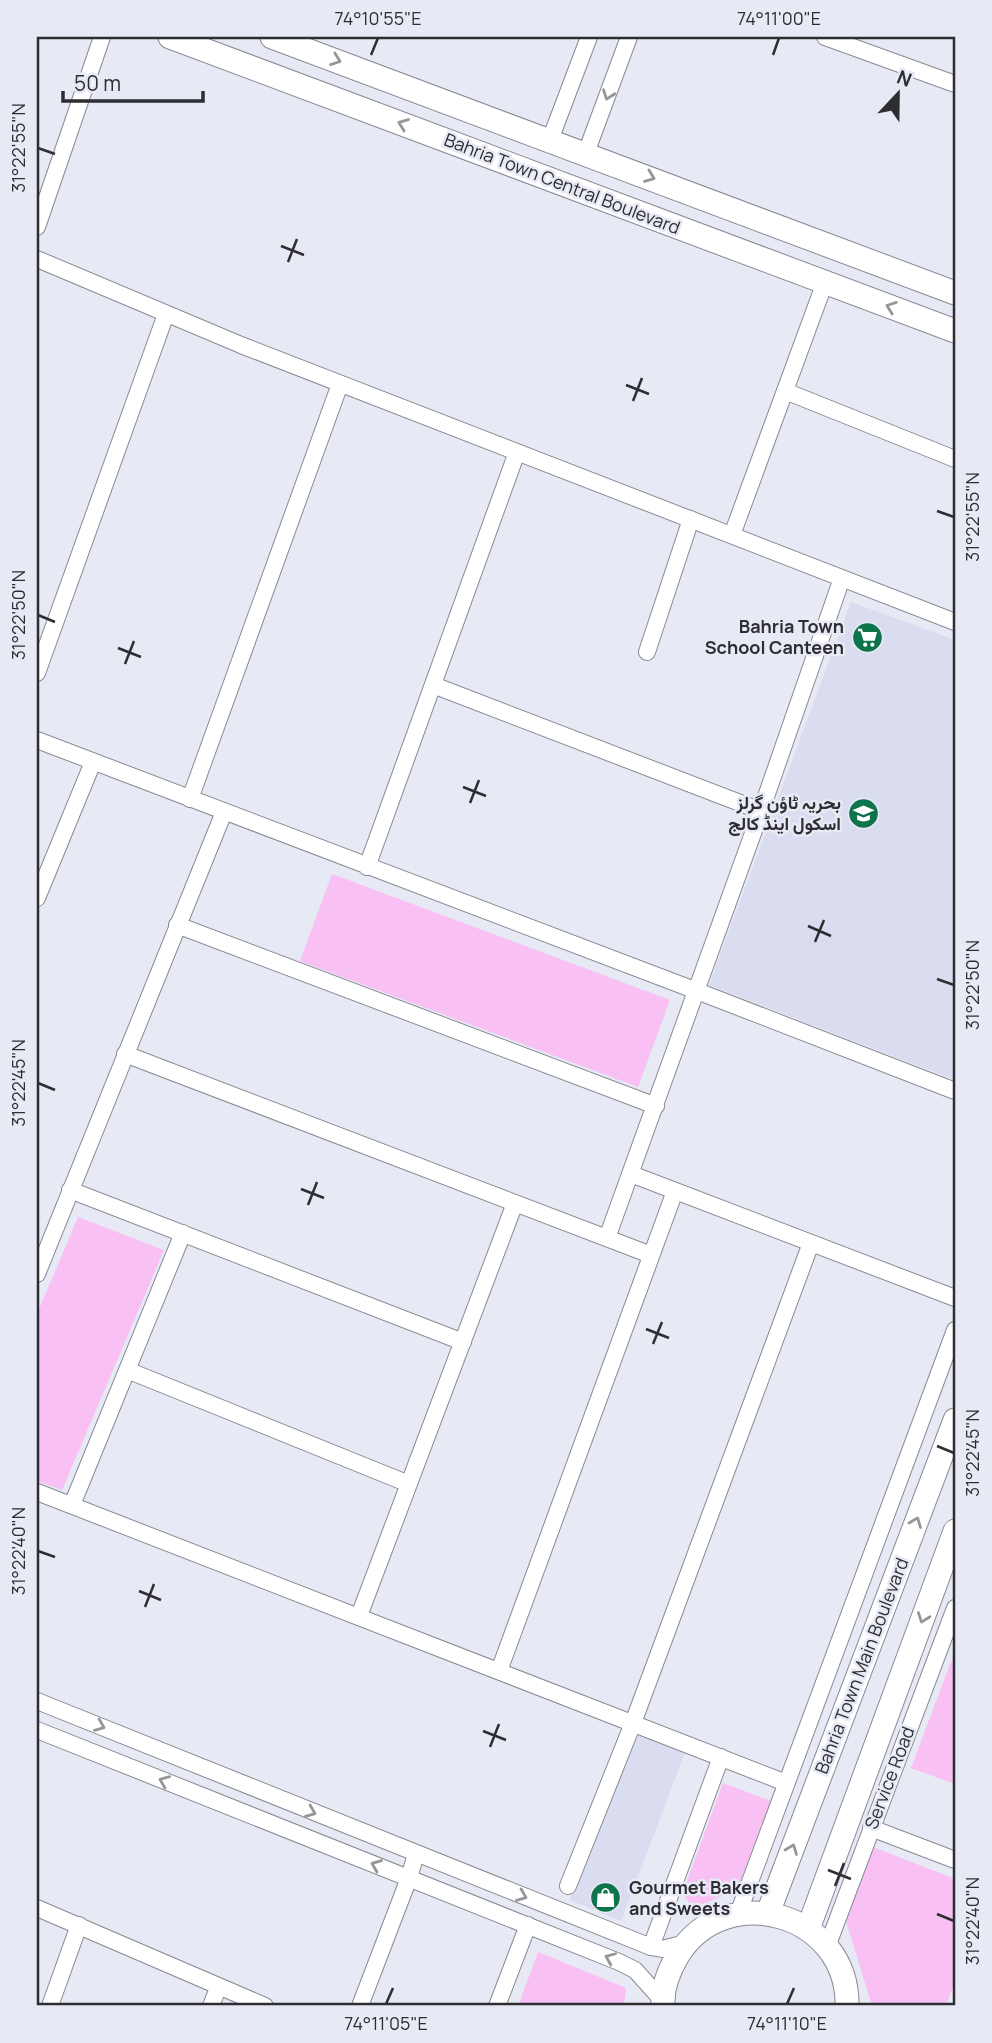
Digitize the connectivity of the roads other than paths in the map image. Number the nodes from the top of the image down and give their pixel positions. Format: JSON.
{"nodes":[{"id":1,"x":102,"y":37,"type":"edge"},
{"id":2,"x":170,"y":37,"type":"edge"},
{"id":3,"x":271,"y":37,"type":"edge"},
{"id":4,"x":589,"y":37,"type":"edge"},
{"id":5,"x":629,"y":37,"type":"edge"},
{"id":6,"x":825,"y":37,"type":"edge"},
{"id":7,"x":955,"y":84,"type":"edge"},
{"id":8,"x":550,"y":140,"type":"junction"},
{"id":9,"x":586,"y":153,"type":"junction"},
{"id":10,"x":37,"y":227,"type":"edge"},
{"id":11,"x":37,"y":260,"type":"edge"},
{"id":12,"x":825,"y":282,"type":"junction"},
{"id":13,"x":955,"y":293,"type":"edge"},
{"id":14,"x":166,"y":314,"type":"junction"},
{"id":15,"x":955,"y":331,"type":"edge"},
{"id":16,"x":340,"y":384,"type":"junction"},
{"id":17,"x":785,"y":391,"type":"junction"},
{"id":18,"x":517,"y":452,"type":"junction"},
{"id":19,"x":955,"y":459,"type":"edge"},
{"id":20,"x":691,"y":519,"type":"junction"},
{"id":21,"x":732,"y":535,"type":"junction"},
{"id":22,"x":842,"y":578,"type":"junction"},
{"id":23,"x":955,"y":622,"type":"edge"},
{"id":24,"x":648,"y":652,"type":"dead end"},
{"id":25,"x":37,"y":673,"type":"edge"},
{"id":26,"x":433,"y":685,"type":"junction"},
{"id":27,"x":37,"y":740,"type":"edge"},
{"id":28,"x":93,"y":762,"type":"junction"},
{"id":29,"x":190,"y":799,"type":"junction"},
{"id":30,"x":761,"y":811,"type":"junction"},
{"id":31,"x":224,"y":812,"type":"junction"},
{"id":32,"x":367,"y":867,"type":"junction"},
{"id":33,"x":37,"y":898,"type":"edge"},
{"id":34,"x":177,"y":925,"type":"junction"},
{"id":35,"x":697,"y":991,"type":"junction"},
{"id":36,"x":125,"y":1054,"type":"junction"},
{"id":37,"x":955,"y":1091,"type":"edge"},
{"id":38,"x":656,"y":1106,"type":"junction"},
{"id":39,"x":631,"y":1174,"type":"junction"},
{"id":40,"x":70,"y":1189,"type":"junction"},
{"id":41,"x":675,"y":1191,"type":"junction"},
{"id":42,"x":515,"y":1203,"type":"junction"},
{"id":43,"x":183,"y":1233,"type":"junction"},
{"id":44,"x":607,"y":1238,"type":"junction"},
{"id":45,"x":811,"y":1243,"type":"junction"},
{"id":46,"x":651,"y":1255,"type":"junction"},
{"id":47,"x":37,"y":1274,"type":"edge"},
{"id":48,"x":955,"y":1298,"type":"edge"},
{"id":49,"x":955,"y":1331,"type":"edge"},
{"id":50,"x":463,"y":1342,"type":"junction"},
{"id":51,"x":127,"y":1370,"type":"junction"},
{"id":52,"x":955,"y":1420,"type":"edge"},
{"id":53,"x":409,"y":1484,"type":"junction"},
{"id":54,"x":37,"y":1492,"type":"edge"},
{"id":55,"x":72,"y":1505,"type":"junction"},
{"id":56,"x":955,"y":1531,"type":"edge"},
{"id":57,"x":955,"y":1608,"type":"edge"},
{"id":58,"x":359,"y":1616,"type":"junction"},
{"id":59,"x":499,"y":1671,"type":"junction"},
{"id":60,"x":37,"y":1701,"type":"edge"},
{"id":61,"x":633,"y":1723,"type":"junction"},
{"id":62,"x":37,"y":1730,"type":"edge"},
{"id":63,"x":720,"y":1757,"type":"junction"},
{"id":64,"x":786,"y":1783,"type":"junction"},
{"id":65,"x":871,"y":1828,"type":"junction"},
{"id":66,"x":416,"y":1854,"type":"junction"},
{"id":67,"x":955,"y":1860,"type":"edge"},
{"id":68,"x":409,"y":1878,"type":"junction"},
{"id":69,"x":568,"y":1886,"type":"dead end"},
{"id":70,"x":37,"y":1908,"type":"edge"},
{"id":71,"x":768,"y":1913,"type":"junction"},
{"id":72,"x":738,"y":1914,"type":"junction"},
{"id":73,"x":79,"y":1925,"type":"junction"},
{"id":74,"x":528,"y":1925,"type":"junction"},
{"id":75,"x":808,"y":1930,"type":"junction"},
{"id":76,"x":686,"y":1943,"type":"junction"},
{"id":77,"x":651,"y":1947,"type":"junction"},
{"id":78,"x":827,"y":1947,"type":"junction"},
{"id":79,"x":218,"y":1988,"type":"junction"},
{"id":80,"x":663,"y":2003,"type":"edge"},
{"id":81,"x":848,"y":2003,"type":"edge"},
{"id":82,"x":50,"y":2006,"type":"edge"},
{"id":83,"x":211,"y":2006,"type":"edge"},
{"id":84,"x":265,"y":2006,"type":"edge"},
{"id":85,"x":360,"y":2006,"type":"edge"},
{"id":86,"x":497,"y":2006,"type":"edge"}],
"edges":[{"from":1,"to":10,"type":"street"},
{"from":12,"to":2,"type":"main road","name":"Bahria Town Central Boulevard","one_way":true},
{"from":3,"to":8,"type":"main road","name":"Bahria Town Central Boulevard","one_way":true},
{"from":4,"to":8,"type":"street"},
{"from":5,"to":9,"type":"street","one_way":true},
{"from":6,"to":7,"type":"street"},
{"from":8,"to":9,"type":"main road","name":"Bahria Town Central Boulevard"},
{"from":9,"to":13,"type":"main road","name":"Bahria Town Central Boulevard","one_way":true},
{"from":11,"to":14,"type":"street"},
{"from":15,"to":12,"type":"main road","name":"Bahria Town Central Boulevard","one_way":true},
{"from":12,"to":17,"type":"street"},
{"from":14,"to":16,"type":"street"},
{"from":14,"to":25,"type":"street"},
{"from":16,"to":18,"type":"street"},
{"from":16,"to":29,"type":"street"},
{"from":17,"to":19,"type":"street"},
{"from":17,"to":21,"type":"street"},
{"from":18,"to":20,"type":"street"},
{"from":18,"to":26,"type":"street"},
{"from":20,"to":21,"type":"street"},
{"from":20,"to":24,"type":"street"},
{"from":21,"to":22,"type":"street"},
{"from":22,"to":23,"type":"street"},
{"from":22,"to":30,"type":"street"},
{"from":26,"to":30,"type":"street"},
{"from":26,"to":32,"type":"street"},
{"from":27,"to":28,"type":"street"},
{"from":28,"to":29,"type":"street"},
{"from":28,"to":33,"type":"street"},
{"from":29,"to":31,"type":"street"},
{"from":30,"to":35,"type":"street"},
{"from":31,"to":32,"type":"street"},
{"from":31,"to":34,"type":"street"},
{"from":32,"to":35,"type":"street"},
{"from":34,"to":36,"type":"street"},
{"from":34,"to":38,"type":"street"},
{"from":35,"to":37,"type":"street"},
{"from":35,"to":38,"type":"street"},
{"from":36,"to":40,"type":"street"},
{"from":36,"to":42,"type":"street"},
{"from":38,"to":39,"type":"street"},
{"from":39,"to":41,"type":"street"},
{"from":39,"to":44,"type":"street"},
{"from":40,"to":43,"type":"street"},
{"from":40,"to":47,"type":"street"},
{"from":41,"to":45,"type":"street"},
{"from":41,"to":46,"type":"street"},
{"from":42,"to":44,"type":"street"},
{"from":42,"to":50,"type":"street"},
{"from":43,"to":50,"type":"street"},
{"from":43,"to":51,"type":"street"},
{"from":44,"to":46,"type":"street"},
{"from":45,"to":48,"type":"street"},
{"from":45,"to":61,"type":"street"},
{"from":46,"to":59,"type":"street"},
{"from":49,"to":64,"type":"street"},
{"from":50,"to":53,"type":"street"},
{"from":51,"to":53,"type":"street"},
{"from":51,"to":55,"type":"street"},
{"from":71,"to":52,"type":"main road","name":"Bahria Town Main Boulevard","one_way":true},
{"from":53,"to":58,"type":"street"},
{"from":54,"to":55,"type":"street"},
{"from":55,"to":58,"type":"street"},
{"from":56,"to":75,"type":"main road","one_way":true},
{"from":57,"to":65,"type":"street","name":"Service Road"},
{"from":58,"to":59,"type":"street"},
{"from":59,"to":61,"type":"street"},
{"from":60,"to":66,"type":"street","one_way":true},
{"from":61,"to":63,"type":"street"},
{"from":61,"to":69,"type":"street"},
{"from":68,"to":62,"type":"street","one_way":true},
{"from":63,"to":64,"type":"street"},
{"from":63,"to":77,"type":"street"},
{"from":64,"to":72,"type":"street"},
{"from":65,"to":67,"type":"street"},
{"from":65,"to":78,"type":"street","name":"Service Road"},
{"from":66,"to":68,"type":"street"},
{"from":66,"to":77,"type":"street","one_way":true},
{"from":68,"to":74,"type":"street"},
{"from":68,"to":85,"type":"street"},
{"from":70,"to":73,"type":"street"},
{"from":71,"to":72,"type":"main road"},
{"from":71,"to":75,"type":"main road"},
{"from":72,"to":76,"type":"main road"},
{"from":73,"to":79,"type":"street"},
{"from":73,"to":82,"type":"street"},
{"from":80,"to":74,"type":"street","one_way":true},
{"from":74,"to":86,"type":"street"},
{"from":75,"to":78,"type":"main road"},
{"from":76,"to":77,"type":"street"},
{"from":76,"to":80,"type":"main road"},
{"from":78,"to":81,"type":"main road"},
{"from":79,"to":83,"type":"street"},
{"from":79,"to":84,"type":"street"}]}
